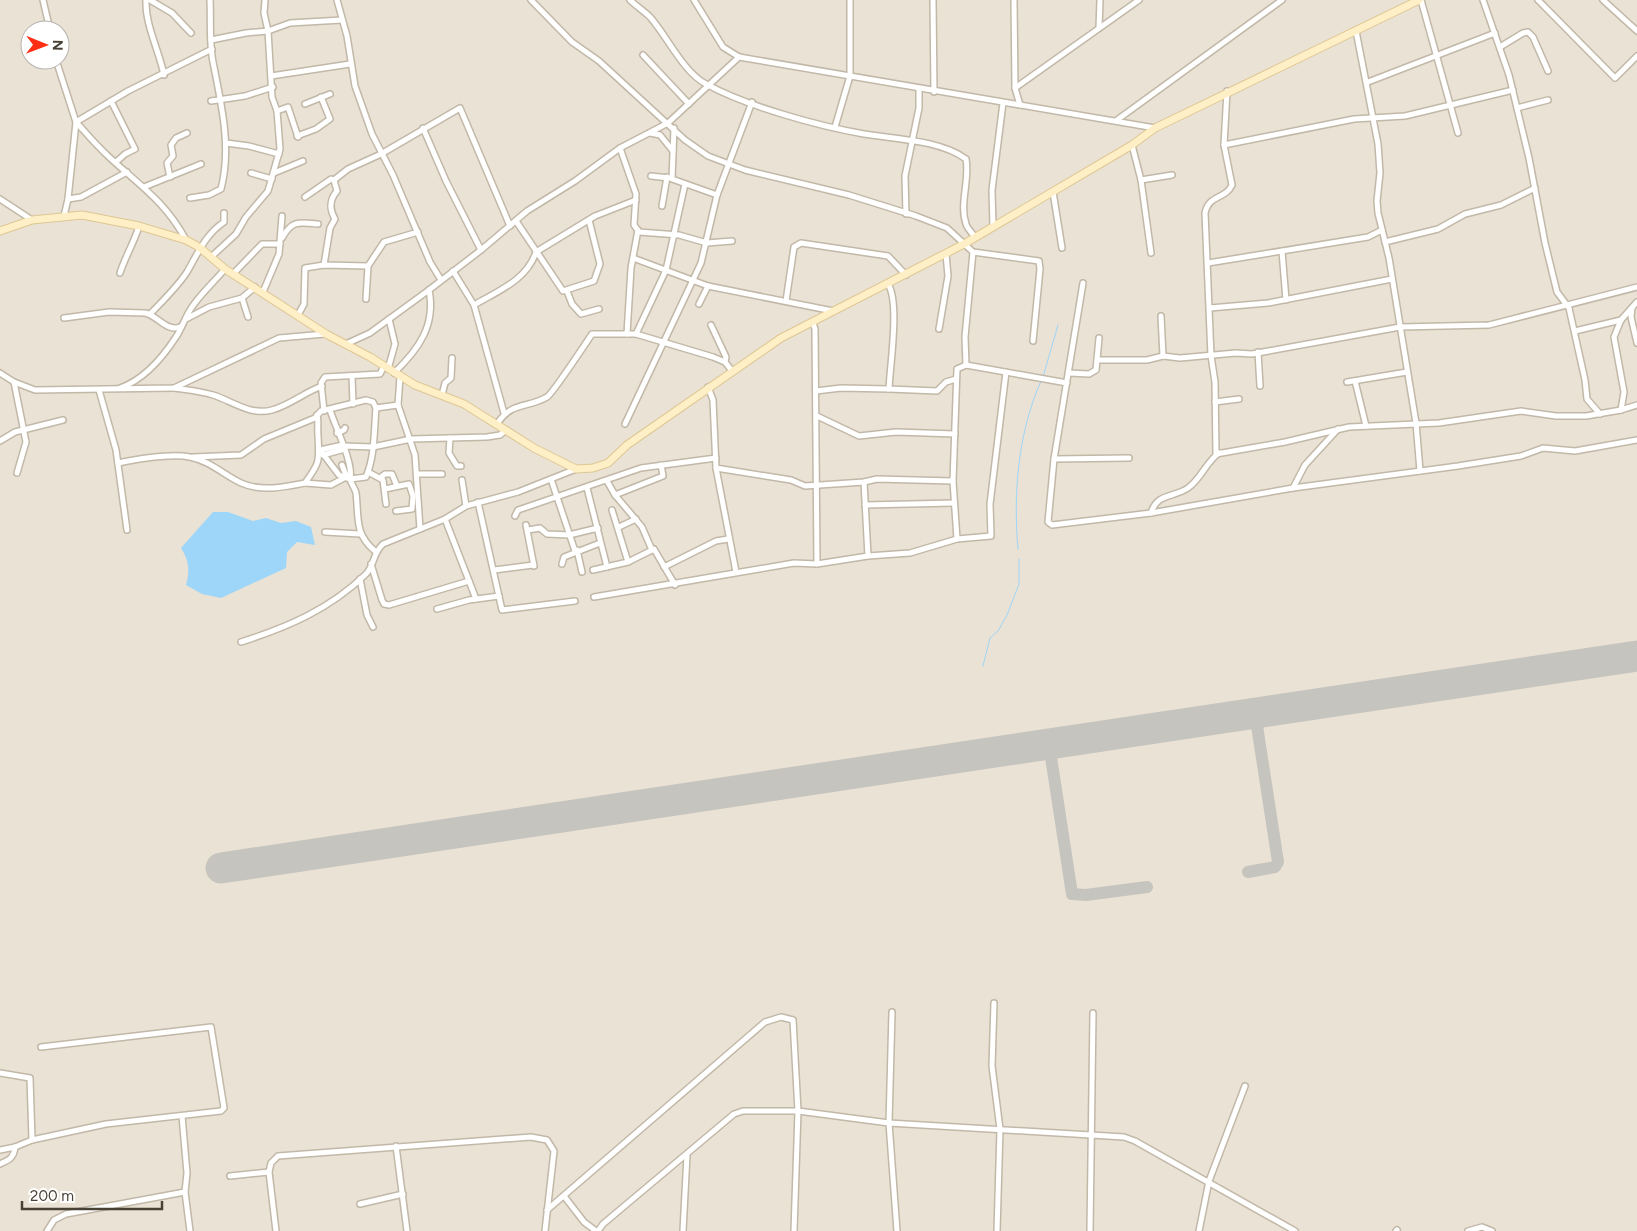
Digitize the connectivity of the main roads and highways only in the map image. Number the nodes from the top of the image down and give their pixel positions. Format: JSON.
{"nodes":[{"id":1,"x":1420,"y":0,"type":"edge"},
{"id":2,"x":0,"y":231,"type":"edge"}],
"edges":[{"from":1,"to":2,"type":"main road"}]}
